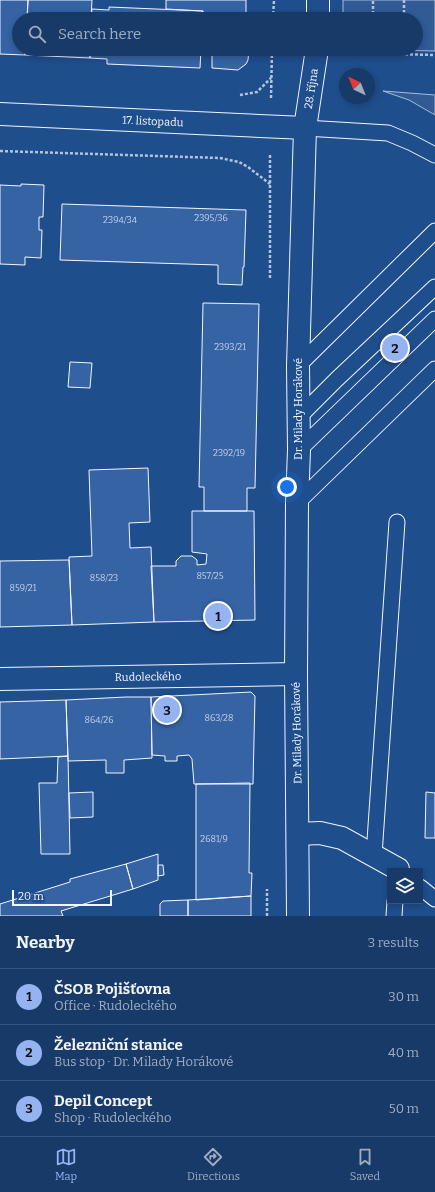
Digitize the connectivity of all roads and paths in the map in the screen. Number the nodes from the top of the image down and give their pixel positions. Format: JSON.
{"nodes":[{"id":1,"x":274,"y":0,"type":"edge"},
{"id":2,"x":318,"y":0,"type":"edge"},
{"id":3,"x":373,"y":0,"type":"edge"},
{"id":4,"x":404,"y":0,"type":"edge"},
{"id":5,"x":273,"y":12,"type":"edge"},
{"id":6,"x":318,"y":12,"type":"edge"},
{"id":7,"x":373,"y":12,"type":"edge"},
{"id":8,"x":404,"y":12,"type":"edge"},
{"id":9,"x":423,"y":55,"type":"edge"},
{"id":10,"x":435,"y":55,"type":"edge"},
{"id":11,"x":315,"y":56,"type":"edge"},
{"id":12,"x":0,"y":114,"type":"edge"},
{"id":13,"x":305,"y":128,"type":"junction"},
{"id":14,"x":0,"y":151,"type":"edge"},
{"id":15,"x":435,"y":155,"type":"edge"},
{"id":16,"x":270,"y":184,"type":"dead end"},
{"id":17,"x":435,"y":231,"type":"edge"},
{"id":18,"x":435,"y":287,"type":"edge"},
{"id":19,"x":435,"y":319,"type":"edge"},
{"id":20,"x":298,"y":366,"type":"junction"},
{"id":21,"x":435,"y":369,"type":"edge"},
{"id":22,"x":299,"y":417,"type":"junction"},
{"id":23,"x":299,"y":450,"type":"junction"},
{"id":24,"x":297,"y":503,"type":"junction"},
{"id":25,"x":397,"y":522,"type":"dead end"},
{"id":26,"x":296,"y":674,"type":"junction"},
{"id":27,"x":0,"y":679,"type":"edge"},
{"id":28,"x":298,"y":834,"type":"junction"},
{"id":29,"x":374,"y":855,"type":"junction"},
{"id":30,"x":396,"y":868,"type":"edge"},
{"id":31,"x":423,"y":889,"type":"edge"},
{"id":32,"x":435,"y":899,"type":"edge"},
{"id":33,"x":395,"y":904,"type":"edge"},
{"id":34,"x":298,"y":916,"type":"edge"},
{"id":35,"x":394,"y":916,"type":"edge"}],
"edges":[{"from":1,"to":5,"type":"path"},
{"from":2,"to":6,"type":"street"},
{"from":3,"to":7,"type":"path"},
{"from":4,"to":8,"type":"path"},
{"from":9,"to":10,"type":"path"},
{"from":11,"to":13,"type":"street","name":"28. října"},
{"from":12,"to":13,"type":"street","name":"17. listopadu"},
{"from":13,"to":15,"type":"lane"},
{"from":13,"to":20,"type":"street","name":"Dr. Milady Horákové"},
{"from":14,"to":16,"type":"path"},
{"from":17,"to":20,"type":"lane"},
{"from":18,"to":22,"type":"lane"},
{"from":19,"to":23,"type":"lane"},
{"from":20,"to":22,"type":"street","name":"Dr. Milady Horákové"},
{"from":21,"to":24,"type":"lane"},
{"from":22,"to":23,"type":"street","name":"Dr. Milady Horákové"},
{"from":23,"to":24,"type":"street","name":"Dr. Milady Horákové"},
{"from":24,"to":26,"type":"street","name":"Dr. Milady Horákové"},
{"from":25,"to":29,"type":"lane"},
{"from":26,"to":27,"type":"street","name":"Rudoleckého"},
{"from":26,"to":28,"type":"street","name":"Dr. Milady Horákové"},
{"from":28,"to":29,"type":"street"},
{"from":28,"to":34,"type":"street","name":"Dr. Milady Horákové"},
{"from":29,"to":30,"type":"street"},
{"from":31,"to":32,"type":"lane"},
{"from":33,"to":35,"type":"lane"}]}
